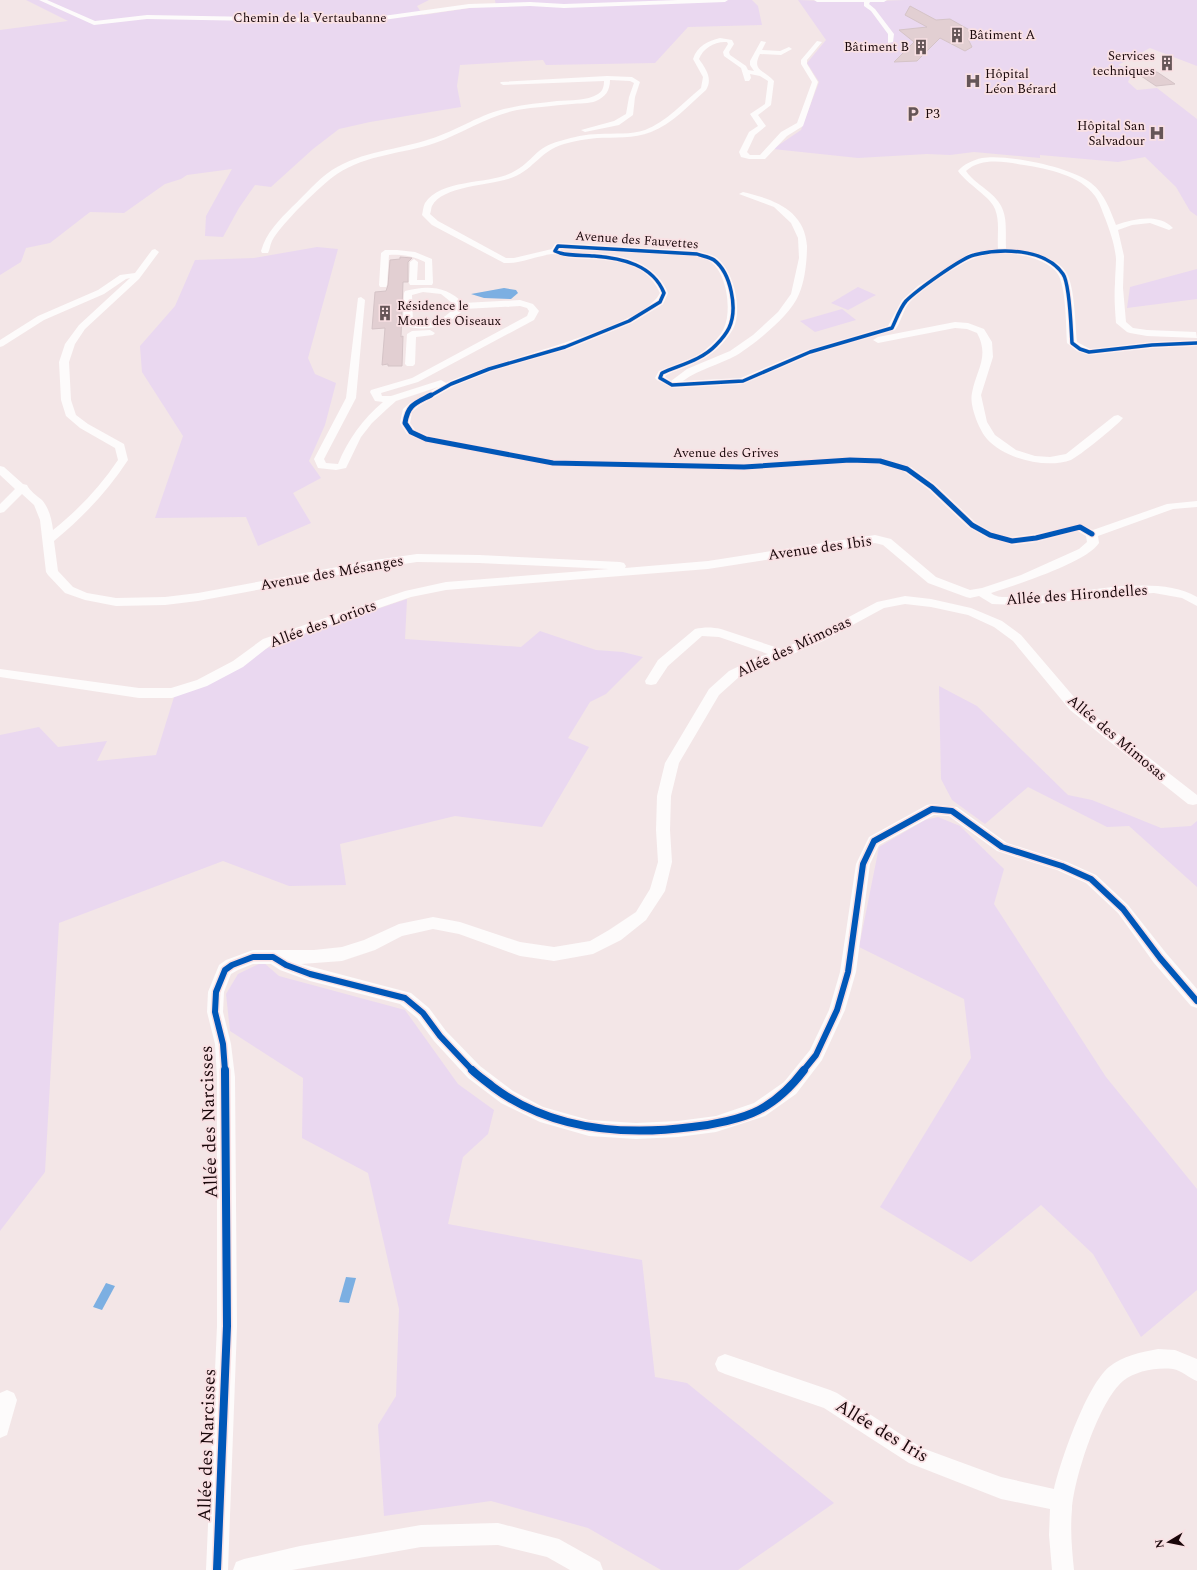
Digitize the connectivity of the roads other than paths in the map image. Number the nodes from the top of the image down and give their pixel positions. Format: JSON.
{"nodes":[{"id":1,"x":42,"y":0,"type":"edge"},
{"id":2,"x":726,"y":0,"type":"edge"},
{"id":3,"x":817,"y":0,"type":"edge"},
{"id":4,"x":884,"y":0,"type":"edge"},
{"id":5,"x":867,"y":1,"type":"edge"},
{"id":6,"x":763,"y":42,"type":"dead end"},
{"id":7,"x":818,"y":42,"type":"dead end"},
{"id":8,"x":890,"y":42,"type":"dead end"},
{"id":9,"x":789,"y":49,"type":"dead end"},
{"id":10,"x":757,"y":52,"type":"junction"},
{"id":11,"x":747,"y":72,"type":"junction"},
{"id":12,"x":759,"y":73,"type":"junction"},
{"id":13,"x":607,"y":78,"type":"junction"},
{"id":14,"x":747,"y":80,"type":"dead end"},
{"id":15,"x":503,"y":83,"type":"dead end"},
{"id":16,"x":544,"y":150,"type":"junction"},
{"id":17,"x":743,"y":194,"type":"dead end"},
{"id":18,"x":1169,"y":228,"type":"dead end"},
{"id":19,"x":1114,"y":229,"type":"junction"},
{"id":20,"x":1002,"y":251,"type":"junction"},
{"id":21,"x":155,"y":252,"type":"dead end"},
{"id":22,"x":265,"y":252,"type":"dead end"},
{"id":23,"x":555,"y":252,"type":"junction"},
{"id":24,"x":414,"y":262,"type":"dead end"},
{"id":25,"x":136,"y":277,"type":"junction"},
{"id":26,"x":429,"y":284,"type":"junction"},
{"id":27,"x":383,"y":285,"type":"dead end"},
{"id":28,"x":361,"y":300,"type":"dead end"},
{"id":29,"x":465,"y":306,"type":"junction"},
{"id":30,"x":1197,"y":335,"type":"edge"},
{"id":31,"x":1197,"y":343,"type":"edge"},
{"id":32,"x":0,"y":344,"type":"edge"},
{"id":33,"x":810,"y":352,"type":"junction"},
{"id":34,"x":410,"y":364,"type":"dead end"},
{"id":35,"x":468,"y":376,"type":"junction"},
{"id":36,"x":451,"y":384,"type":"joint"},
{"id":37,"x":672,"y":385,"type":"junction"},
{"id":38,"x":392,"y":399,"type":"junction"},
{"id":39,"x":1118,"y":418,"type":"dead end"},
{"id":40,"x":0,"y":468,"type":"edge"},
{"id":41,"x":23,"y":488,"type":"junction"},
{"id":42,"x":1197,"y":504,"type":"edge"},
{"id":43,"x":0,"y":510,"type":"edge"},
{"id":44,"x":1092,"y":534,"type":"junction"},
{"id":45,"x":49,"y":539,"type":"junction"},
{"id":46,"x":656,"y":569,"type":"junction"},
{"id":47,"x":981,"y":592,"type":"junction"},
{"id":48,"x":1197,"y":602,"type":"edge"},
{"id":49,"x":782,"y":654,"type":"junction"},
{"id":50,"x":0,"y":673,"type":"edge"},
{"id":51,"x":651,"y":681,"type":"dead end"},
{"id":52,"x":1193,"y":800,"type":"dead end"},
{"id":53,"x":273,"y":957,"type":"junction"},
{"id":54,"x":1197,"y":1001,"type":"edge"},
{"id":55,"x":725,"y":1364,"type":"dead end"},
{"id":56,"x":1197,"y":1371,"type":"edge"},
{"id":57,"x":7,"y":1400,"type":"dead end"},
{"id":58,"x":0,"y":1428,"type":"edge"},
{"id":59,"x":1062,"y":1501,"type":"junction"},
{"id":60,"x":216,"y":1570,"type":"edge"},
{"id":61,"x":244,"y":1570,"type":"edge"},
{"id":62,"x":592,"y":1570,"type":"edge"},
{"id":63,"x":1063,"y":1570,"type":"edge"}],
"edges":[{"from":1,"to":2,"type":"street","name":"Chemin de la Vertaubanne"},
{"from":3,"to":5,"type":"street"},
{"from":4,"to":5,"type":"street"},
{"from":5,"to":8,"type":"street"},
{"from":6,"to":10,"type":"street"},
{"from":7,"to":12,"type":"street"},
{"from":9,"to":10,"type":"street"},
{"from":10,"to":12,"type":"street"},
{"from":11,"to":12,"type":"street"},
{"from":11,"to":14,"type":"street"},
{"from":11,"to":16,"type":"street"},
{"from":13,"to":15,"type":"street"},
{"from":13,"to":16,"type":"street"},
{"from":13,"to":22,"type":"street"},
{"from":16,"to":23,"type":"street"},
{"from":17,"to":37,"type":"street"},
{"from":18,"to":19,"type":"street"},
{"from":19,"to":20,"type":"street"},
{"from":19,"to":30,"type":"street"},
{"from":20,"to":31,"type":"street"},
{"from":20,"to":33,"type":"street"},
{"from":21,"to":25,"type":"street"},
{"from":23,"to":35,"type":"street","name":"Avenue des Fauvettes"},
{"from":23,"to":37,"type":"street","name":"Avenue des Fauvettes"},
{"from":24,"to":26,"type":"street"},
{"from":25,"to":32,"type":"street"},
{"from":25,"to":45,"type":"street"},
{"from":26,"to":27,"type":"street"},
{"from":26,"to":29,"type":"street"},
{"from":28,"to":38,"type":"street"},
{"from":29,"to":29,"type":"street"},
{"from":29,"to":34,"type":"street"},
{"from":29,"to":38,"type":"street"},
{"from":33,"to":37,"type":"street"},
{"from":33,"to":39,"type":"street"},
{"from":35,"to":36,"type":"street","name":"Avenue des Fauvettes"},
{"from":35,"to":38,"type":"street"},
{"from":36,"to":44,"type":"street","name":"Avenue des Grives"},
{"from":40,"to":41,"type":"street","name":"Avenue des Mésanges"},
{"from":41,"to":43,"type":"street"},
{"from":41,"to":45,"type":"street","name":"Avenue des Mésanges"},
{"from":42,"to":44,"type":"street"},
{"from":44,"to":47,"type":"street","name":"Avenue des Ibis"},
{"from":45,"to":46,"type":"street","name":"Avenue des Mésanges"},
{"from":46,"to":47,"type":"street","name":"Avenue des Ibis"},
{"from":46,"to":50,"type":"street","name":"Allée des Loriots"},
{"from":47,"to":48,"type":"street","name":"Allée des Hirondelles"},
{"from":49,"to":51,"type":"street"},
{"from":49,"to":52,"type":"street","name":"Allée des Mimosas"},
{"from":49,"to":53,"type":"street","name":"Allée des Mimosas"},
{"from":53,"to":54,"type":"street","name":"Allée des Narcisses"},
{"from":53,"to":60,"type":"street","name":"Allée des Narcisses"},
{"from":55,"to":59,"type":"street","name":"Allée des Iris"},
{"from":56,"to":59,"type":"street"},
{"from":57,"to":58,"type":"street"},
{"from":59,"to":63,"type":"street"},
{"from":61,"to":62,"type":"street"}]}
